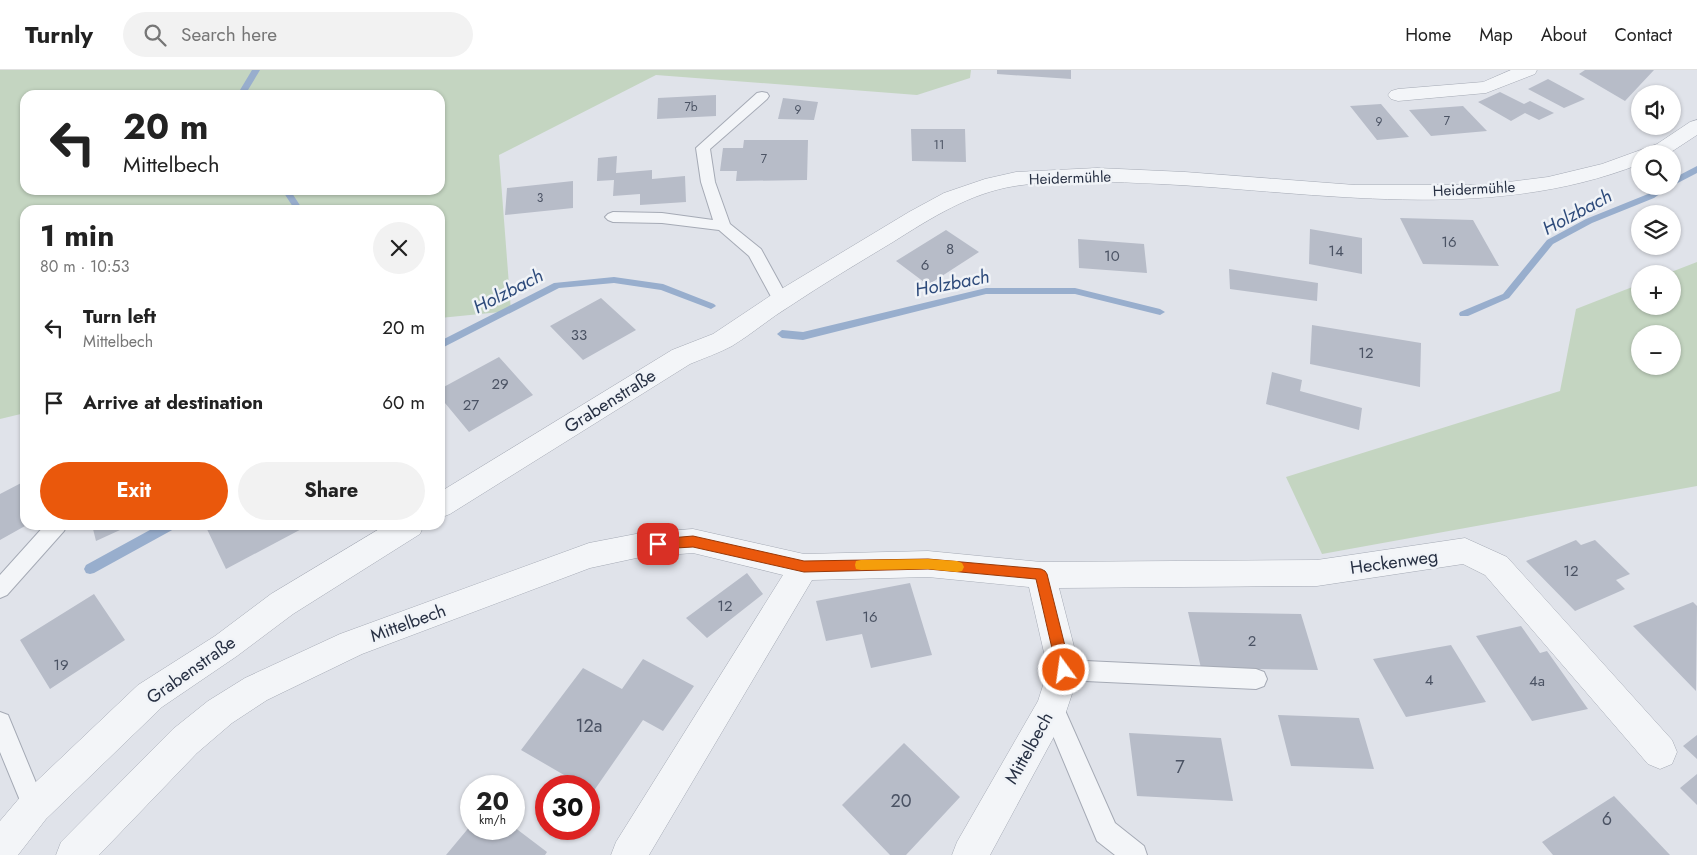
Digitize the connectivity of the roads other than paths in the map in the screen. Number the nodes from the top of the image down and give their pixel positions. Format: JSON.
{"nodes":[{"id":1,"x":1528,"y":70,"type":"edge"},
{"id":2,"x":1398,"y":95,"type":"dead end"},
{"id":3,"x":762,"y":96,"type":"dead end"},
{"id":4,"x":1697,"y":126,"type":"edge"},
{"id":5,"x":1668,"y":145,"type":"edge"},
{"id":6,"x":1631,"y":160,"type":"edge"},
{"id":7,"x":613,"y":217,"type":"dead end"},
{"id":8,"x":723,"y":226,"type":"junction"},
{"id":9,"x":781,"y":300,"type":"junction"},
{"id":10,"x":445,"y":503,"type":"edge"},
{"id":11,"x":53,"y":530,"type":"edge"},
{"id":12,"x":402,"y":530,"type":"edge"},
{"id":13,"x":804,"y":567,"type":"junction"},
{"id":14,"x":1041,"y":574,"type":"junction"},
{"id":15,"x":0,"y":589,"type":"edge"},
{"id":16,"x":1064,"y":670,"type":"junction"},
{"id":17,"x":1256,"y":679,"type":"dead end"},
{"id":18,"x":1052,"y":707,"type":"junction"},
{"id":19,"x":0,"y":723,"type":"edge"},
{"id":20,"x":1660,"y":752,"type":"dead end"},
{"id":21,"x":34,"y":807,"type":"junction"},
{"id":22,"x":0,"y":848,"type":"edge"},
{"id":23,"x":74,"y":855,"type":"edge"},
{"id":24,"x":629,"y":855,"type":"edge"},
{"id":25,"x":970,"y":855,"type":"edge"},
{"id":26,"x":1135,"y":855,"type":"edge"}],
"edges":[{"from":1,"to":2,"type":"street"},
{"from":3,"to":8,"type":"lane"},
{"from":4,"to":5,"type":"street"},
{"from":6,"to":9,"type":"street","name":"Heidermühle"},
{"from":7,"to":8,"type":"lane"},
{"from":8,"to":9,"type":"lane"},
{"from":9,"to":10,"type":"street","name":"Grabenstraße"},
{"from":11,"to":15,"type":"lane"},
{"from":12,"to":21,"type":"street","name":"Grabenstraße"},
{"from":13,"to":14,"type":"street","name":"Mittelbech"},
{"from":13,"to":23,"type":"street","name":"Mittelbech"},
{"from":13,"to":24,"type":"street"},
{"from":14,"to":16,"type":"street"},
{"from":14,"to":20,"type":"street","name":"Heckenweg"},
{"from":16,"to":17,"type":"lane"},
{"from":16,"to":18,"type":"street","name":"Mittelbech"},
{"from":18,"to":25,"type":"street","name":"Mittelbech"},
{"from":18,"to":26,"type":"lane"},
{"from":19,"to":21,"type":"lane"},
{"from":21,"to":22,"type":"street","name":"Grabenstraße"}]}
